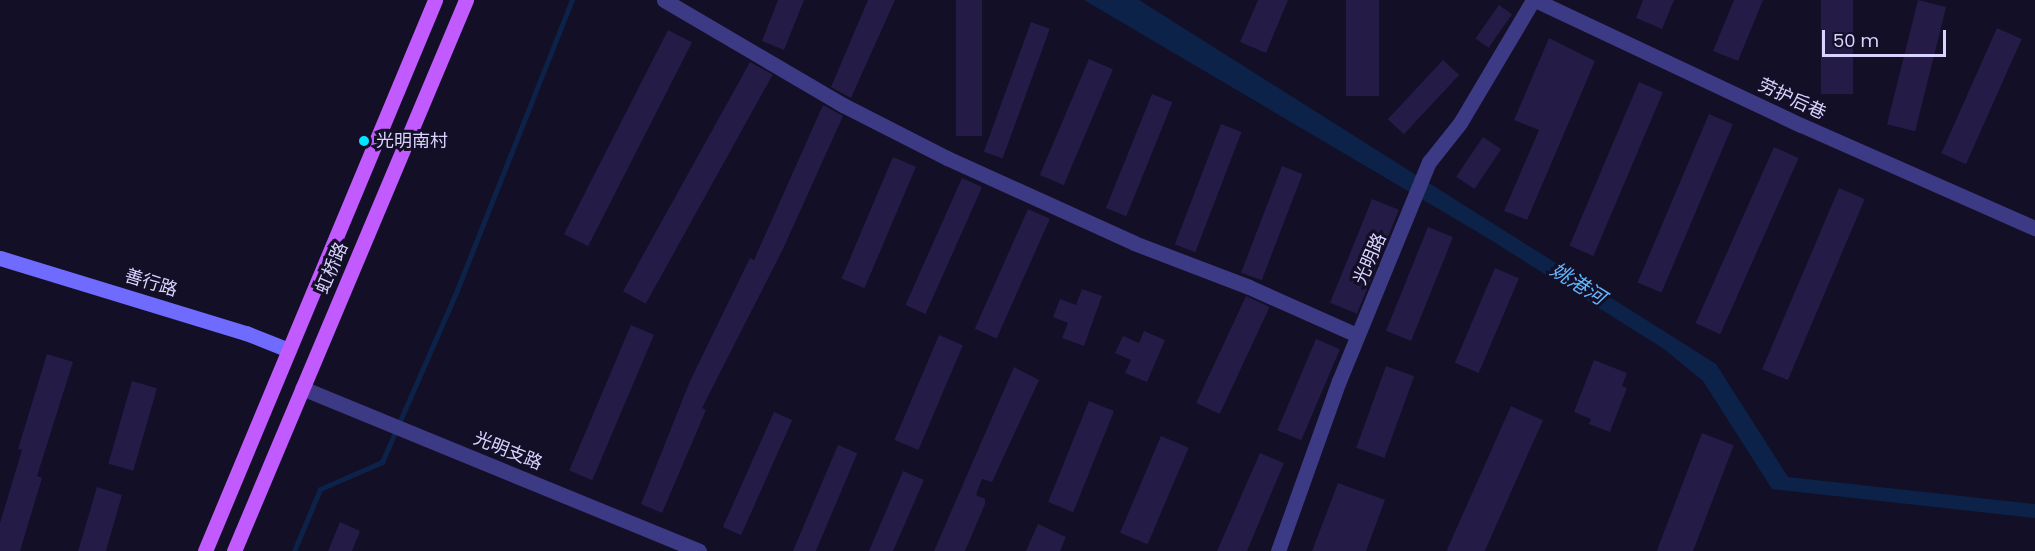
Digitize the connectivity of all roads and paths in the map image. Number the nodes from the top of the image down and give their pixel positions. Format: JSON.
{"nodes":[{"id":1,"x":435,"y":0,"type":"edge"},
{"id":2,"x":466,"y":0,"type":"edge"},
{"id":3,"x":664,"y":0,"type":"edge"},
{"id":4,"x":1534,"y":0,"type":"edge"},
{"id":5,"x":2035,"y":228,"type":"edge"},
{"id":6,"x":0,"y":258,"type":"edge"},
{"id":7,"x":1357,"y":335,"type":"junction"},
{"id":8,"x":289,"y":350,"type":"junction"},
{"id":9,"x":303,"y":388,"type":"junction"},
{"id":10,"x":205,"y":551,"type":"edge"},
{"id":11,"x":234,"y":551,"type":"edge"},
{"id":12,"x":699,"y":551,"type":"edge"},
{"id":13,"x":1278,"y":551,"type":"edge"}],
"edges":[{"from":1,"to":8,"type":"main road","name":"虹桥路"},
{"from":2,"to":9,"type":"main road","name":"虹桥路"},
{"from":3,"to":7,"type":"street"},
{"from":4,"to":5,"type":"street","name":"劳护后巷"},
{"from":4,"to":7,"type":"street","name":"光明路"},
{"from":6,"to":8,"type":"street","name":"善行路"},
{"from":7,"to":13,"type":"street","name":"光明路"},
{"from":8,"to":10,"type":"main road","name":"虹桥路"},
{"from":9,"to":11,"type":"main road","name":"虹桥路"},
{"from":9,"to":12,"type":"street","name":"光明支路"}]}
